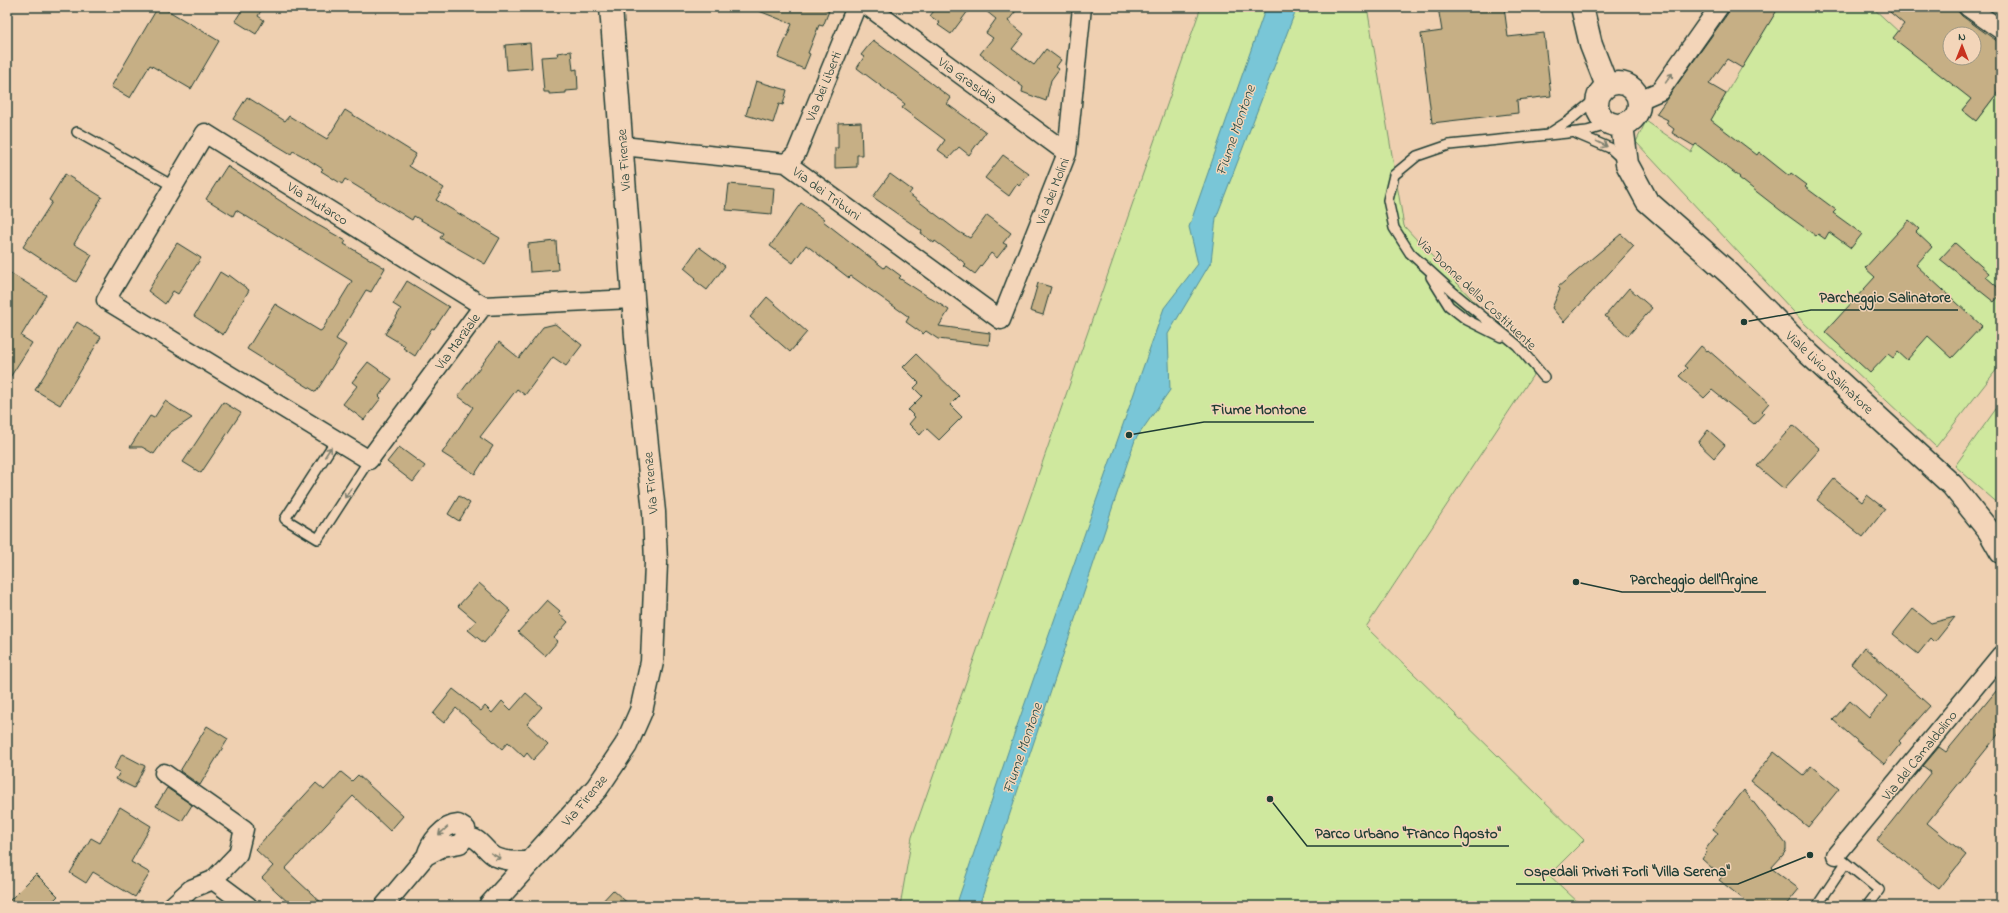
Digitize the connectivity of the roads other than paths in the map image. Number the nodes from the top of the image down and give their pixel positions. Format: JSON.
{"nodes":[{"id":1,"x":611,"y":7,"type":"edge"},
{"id":2,"x":856,"y":7,"type":"edge"},
{"id":3,"x":869,"y":7,"type":"edge"},
{"id":4,"x":1082,"y":7,"type":"edge"},
{"id":5,"x":1582,"y":7,"type":"edge"},
{"id":6,"x":1719,"y":7,"type":"edge"},
{"id":7,"x":1968,"y":7,"type":"edge"},
{"id":8,"x":2001,"y":30,"type":"edge"},
{"id":9,"x":1602,"y":92,"type":"junction"},
{"id":10,"x":1639,"y":100,"type":"junction"},
{"id":11,"x":1616,"y":125,"type":"junction"},
{"id":12,"x":77,"y":132,"type":"dead end"},
{"id":13,"x":1572,"y":132,"type":"junction"},
{"id":14,"x":1547,"y":134,"type":"junction"},
{"id":15,"x":622,"y":146,"type":"junction"},
{"id":16,"x":1067,"y":153,"type":"junction"},
{"id":17,"x":786,"y":163,"type":"junction"},
{"id":18,"x":1627,"y":164,"type":"junction"},
{"id":19,"x":173,"y":186,"type":"junction"},
{"id":20,"x":1424,"y":265,"type":"junction"},
{"id":21,"x":633,"y":298,"type":"junction"},
{"id":22,"x":483,"y":306,"type":"junction"},
{"id":23,"x":1001,"y":320,"type":"joint"},
{"id":24,"x":1517,"y":345,"type":"junction"},
{"id":25,"x":1544,"y":377,"type":"dead end"},
{"id":26,"x":336,"y":440,"type":"junction"},
{"id":27,"x":369,"y":460,"type":"junction"},
{"id":28,"x":1966,"y":502,"type":"junction"},
{"id":29,"x":2001,"y":530,"type":"edge"},
{"id":30,"x":2001,"y":552,"type":"edge"},
{"id":31,"x":2001,"y":655,"type":"edge"},
{"id":32,"x":164,"y":773,"type":"dead end"},
{"id":33,"x":1840,"y":860,"type":"junction"},
{"id":34,"x":531,"y":861,"type":"junction"},
{"id":35,"x":213,"y":880,"type":"junction"},
{"id":36,"x":172,"y":906,"type":"edge"},
{"id":37,"x":248,"y":906,"type":"edge"},
{"id":38,"x":384,"y":906,"type":"edge"},
{"id":39,"x":490,"y":906,"type":"edge"},
{"id":40,"x":1817,"y":906,"type":"edge"},
{"id":41,"x":1867,"y":906,"type":"edge"}],
"edges":[{"from":1,"to":15,"type":"main road","name":"Via Firenze"},
{"from":2,"to":17,"type":"street","name":"Via dei Liberti"},
{"from":3,"to":16,"type":"street","name":"Via Grasidia"},
{"from":4,"to":16,"type":"street","name":"Via dei Molini"},
{"from":5,"to":9,"type":"main road"},
{"from":10,"to":6,"type":"street","one_way":true},
{"from":7,"to":8,"type":"street"},
{"from":9,"to":10,"type":"main road"},
{"from":9,"to":11,"type":"main road"},
{"from":9,"to":14,"type":"lane","name":"Via Donne della Costituente"},
{"from":10,"to":11,"type":"main road"},
{"from":11,"to":13,"type":"lane","name":"Via Donne della Costituente"},
{"from":11,"to":18,"type":"main road","name":"Viale Livio Salinatore"},
{"from":12,"to":19,"type":"lane"},
{"from":13,"to":14,"type":"lane","name":"Via Donne della Costituente"},
{"from":13,"to":18,"type":"lane","name":"Via Donne della Costituente","one_way":true},
{"from":14,"to":20,"type":"lane","name":"Via Donne della Costituente"},
{"from":15,"to":17,"type":"street","name":"Via dei Tribuni"},
{"from":15,"to":21,"type":"main road","name":"Via Firenze"},
{"from":16,"to":23,"type":"street","name":"Via dei Molini"},
{"from":17,"to":23,"type":"street","name":"Via dei Tribuni"},
{"from":18,"to":28,"type":"main road","name":"Viale Livio Salinatore"},
{"from":19,"to":22,"type":"street","name":"Via Plutarco"},
{"from":19,"to":26,"type":"street","name":"Via Plutarco"},
{"from":20,"to":24,"type":"lane","name":"Via Donne della Costituente"},
{"from":20,"to":24,"type":"lane"},
{"from":21,"to":22,"type":"street","name":"Via Marziale"},
{"from":21,"to":34,"type":"main road","name":"Via Firenze"},
{"from":22,"to":27,"type":"street","name":"Via Marziale"},
{"from":24,"to":25,"type":"lane","name":"Via Donne della Costituente"},
{"from":26,"to":27,"type":"street"},
{"from":27,"to":26,"type":"lane","name":"Via Marziale","one_way":true},
{"from":28,"to":29,"type":"main road","name":"Viale Livio Salinatore"},
{"from":28,"to":30,"type":"main road","name":"Viale Livio Salinatore"},
{"from":31,"to":33,"type":"street","name":"Via del Camaldolino"},
{"from":32,"to":35,"type":"street"},
{"from":33,"to":40,"type":"lane"},
{"from":33,"to":41,"type":"lane"},
{"from":38,"to":34,"type":"street","one_way":true},
{"from":34,"to":39,"type":"main road","name":"Via Firenze"},
{"from":35,"to":36,"type":"street"},
{"from":35,"to":37,"type":"street"}]}
